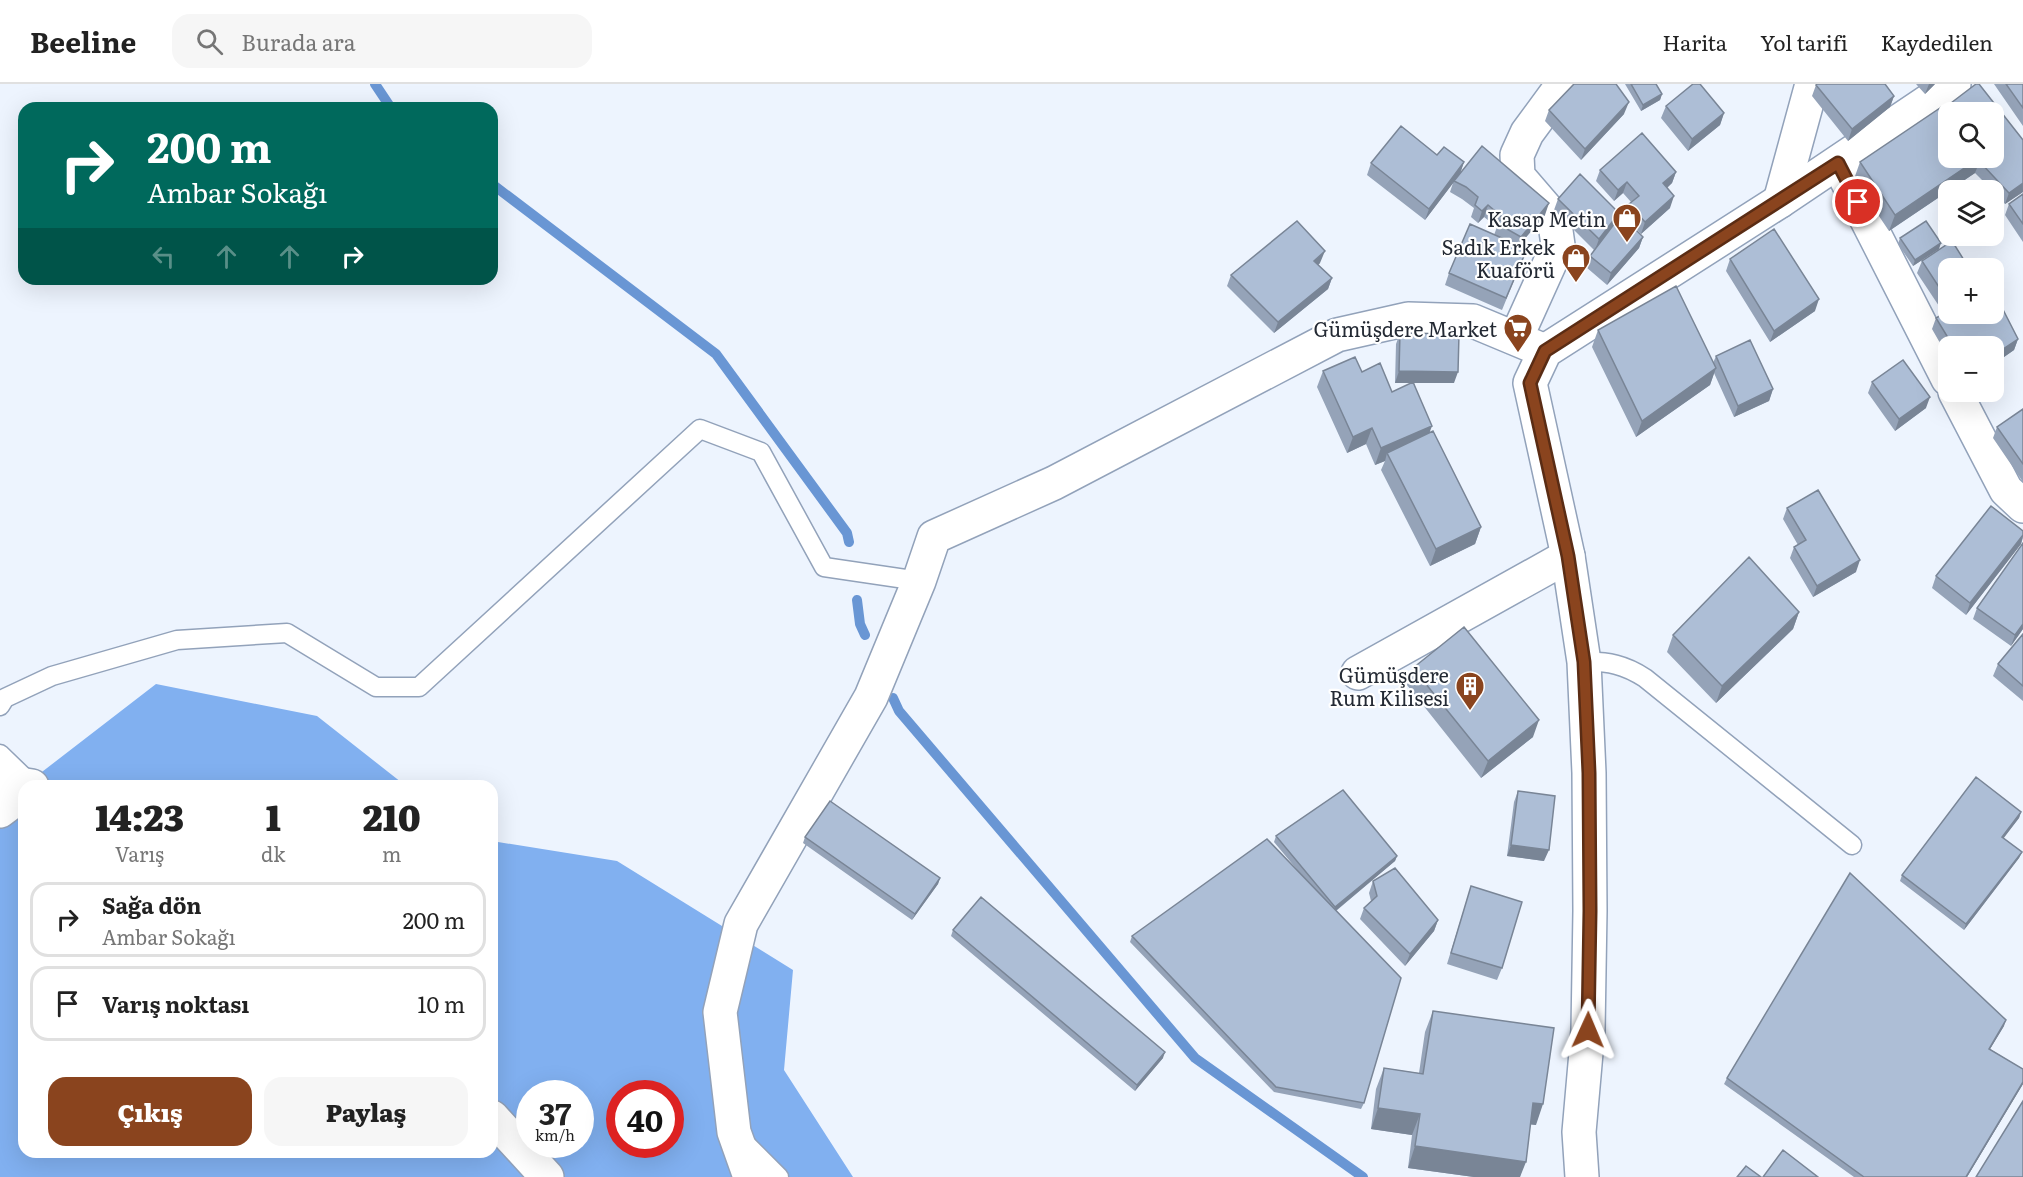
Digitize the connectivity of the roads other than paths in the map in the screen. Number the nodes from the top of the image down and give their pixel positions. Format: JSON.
{"nodes":[{"id":1,"x":1563,"y":84,"type":"edge"},
{"id":2,"x":1812,"y":84,"type":"edge"},
{"id":3,"x":1954,"y":84,"type":"edge"},
{"id":4,"x":1838,"y":163,"type":"junction"},
{"id":5,"x":1780,"y":201,"type":"junction"},
{"id":6,"x":1516,"y":338,"type":"junction"},
{"id":7,"x":1545,"y":351,"type":"junction"},
{"id":8,"x":1938,"y":359,"type":"edge"},
{"id":9,"x":1960,"y":402,"type":"edge"},
{"id":10,"x":2023,"y":506,"type":"edge"},
{"id":11,"x":1568,"y":556,"type":"junction"},
{"id":12,"x":920,"y":581,"type":"junction"},
{"id":13,"x":1584,"y":662,"type":"junction"},
{"id":14,"x":1358,"y":673,"type":"dead end"},
{"id":15,"x":0,"y":706,"type":"edge"},
{"id":16,"x":0,"y":754,"type":"edge"},
{"id":17,"x":27,"y":780,"type":"edge"},
{"id":18,"x":0,"y":781,"type":"edge"},
{"id":19,"x":18,"y":784,"type":"edge"},
{"id":20,"x":18,"y":798,"type":"edge"},
{"id":21,"x":0,"y":811,"type":"edge"},
{"id":22,"x":1852,"y":845,"type":"dead end"},
{"id":23,"x":498,"y":1123,"type":"edge"},
{"id":24,"x":734,"y":1132,"type":"junction"},
{"id":25,"x":547,"y":1177,"type":"edge"},
{"id":26,"x":750,"y":1177,"type":"edge"},
{"id":27,"x":779,"y":1177,"type":"edge"},
{"id":28,"x":1582,"y":1177,"type":"edge"}],
"edges":[{"from":1,"to":6,"type":"street"},
{"from":2,"to":5,"type":"street"},
{"from":3,"to":4,"type":"street"},
{"from":4,"to":5,"type":"street"},
{"from":4,"to":8,"type":"street"},
{"from":5,"to":7,"type":"street"},
{"from":6,"to":7,"type":"street"},
{"from":6,"to":12,"type":"street"},
{"from":7,"to":11,"type":"street"},
{"from":9,"to":10,"type":"street"},
{"from":11,"to":13,"type":"street"},
{"from":11,"to":14,"type":"street"},
{"from":12,"to":15,"type":"lane"},
{"from":12,"to":24,"type":"street"},
{"from":13,"to":22,"type":"lane"},
{"from":13,"to":28,"type":"street"},
{"from":16,"to":17,"type":"lane"},
{"from":18,"to":19,"type":"street"},
{"from":20,"to":21,"type":"street"},
{"from":23,"to":25,"type":"street"},
{"from":24,"to":26,"type":"street"},
{"from":24,"to":27,"type":"lane"}]}
